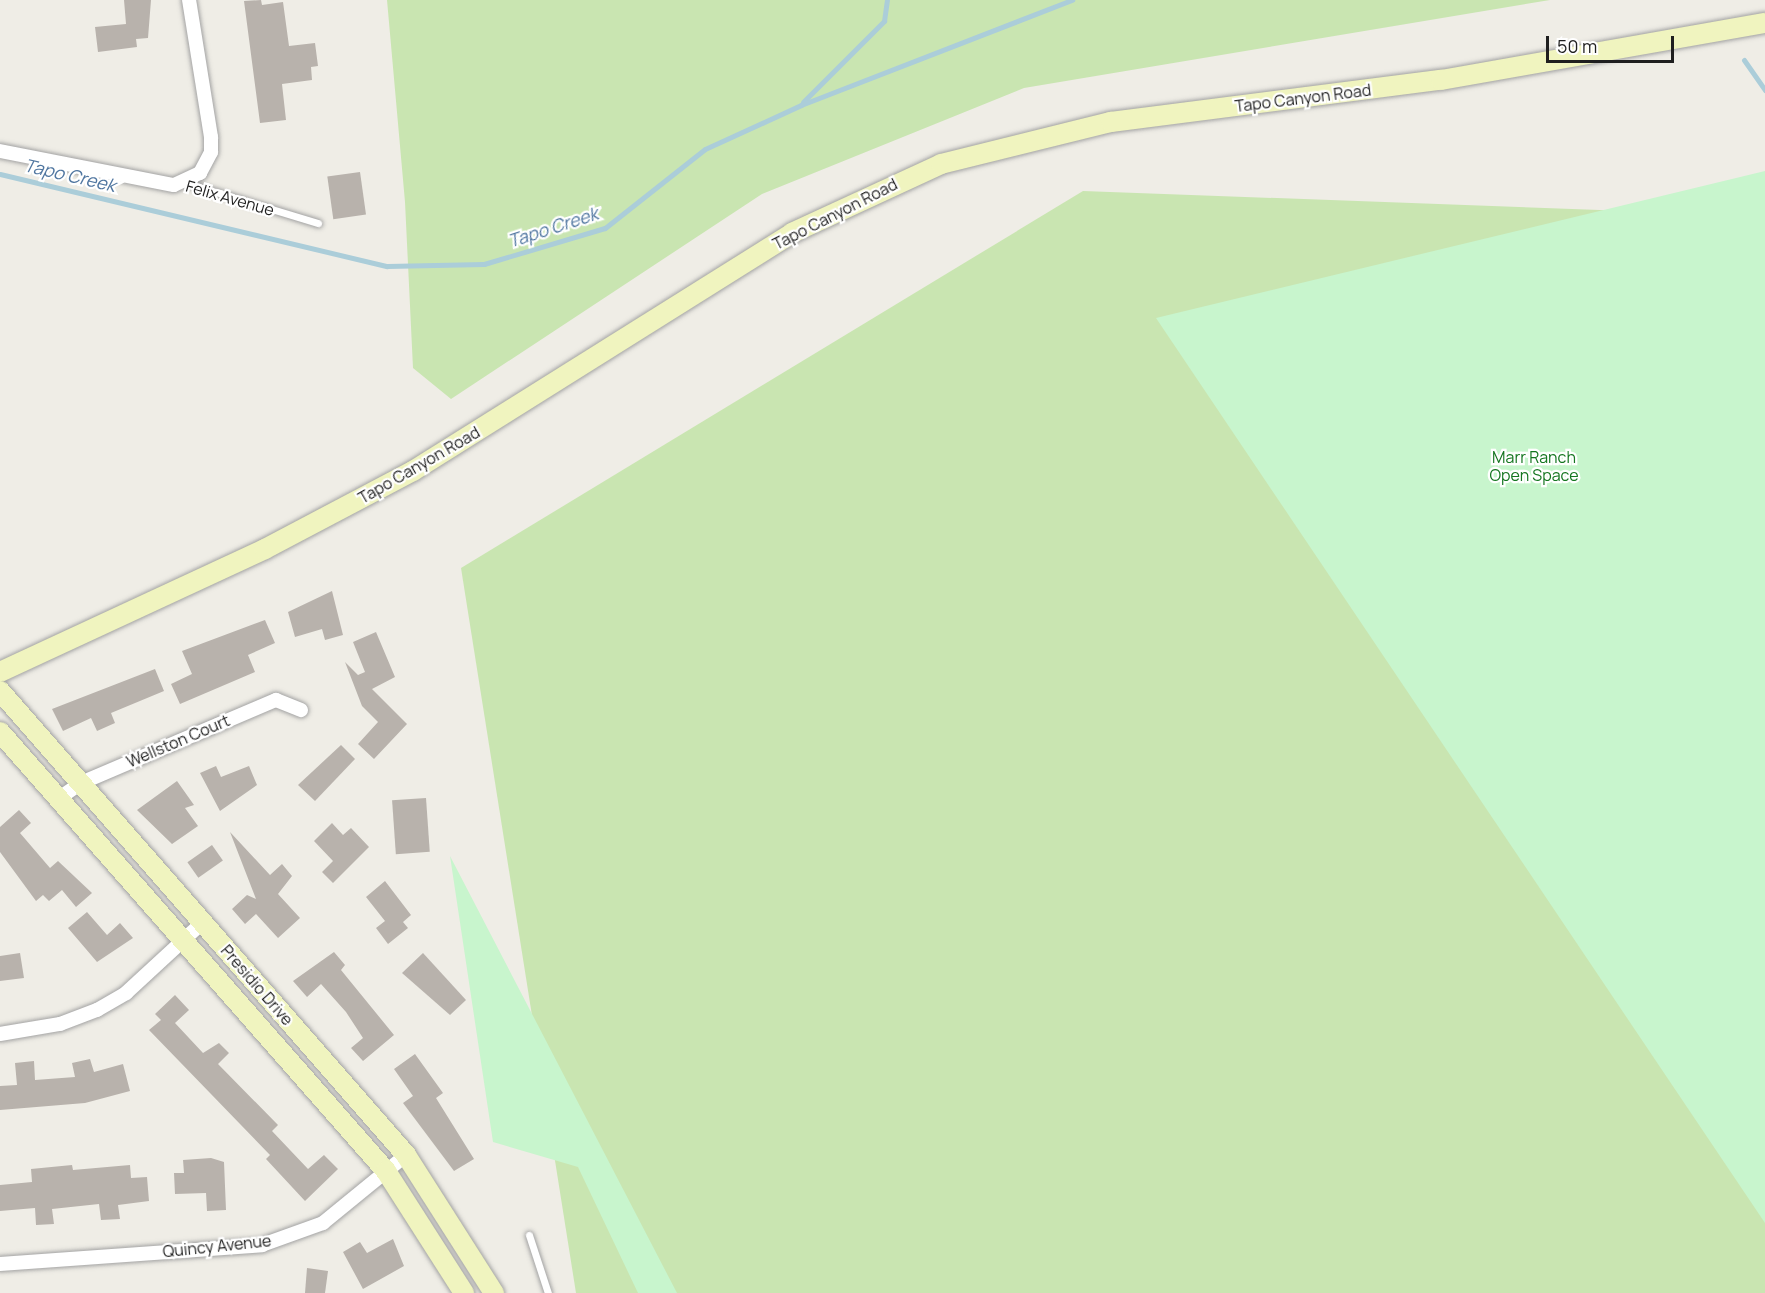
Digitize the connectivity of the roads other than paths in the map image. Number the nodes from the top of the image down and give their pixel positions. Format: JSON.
{"nodes":[{"id":1,"x":189,"y":0,"type":"edge"},
{"id":2,"x":1765,"y":23,"type":"edge"},
{"id":3,"x":0,"y":151,"type":"edge"},
{"id":4,"x":186,"y":183,"type":"junction"},
{"id":5,"x":318,"y":223,"type":"dead end"},
{"id":6,"x":0,"y":672,"type":"edge"},
{"id":7,"x":0,"y":691,"type":"edge"},
{"id":8,"x":302,"y":710,"type":"dead end"},
{"id":9,"x":0,"y":732,"type":"edge"},
{"id":10,"x":81,"y":783,"type":"junction"},
{"id":11,"x":58,"y":799,"type":"junction"},
{"id":12,"x":203,"y":922,"type":"junction"},
{"id":13,"x":183,"y":940,"type":"junction"},
{"id":14,"x":0,"y":1034,"type":"edge"},
{"id":15,"x":406,"y":1155,"type":"junction"},
{"id":16,"x":386,"y":1171,"type":"junction"},
{"id":17,"x":529,"y":1235,"type":"dead end"},
{"id":18,"x":0,"y":1264,"type":"edge"},
{"id":19,"x":464,"y":1293,"type":"edge"},
{"id":20,"x":494,"y":1293,"type":"edge"},
{"id":21,"x":548,"y":1293,"type":"edge"}],
"edges":[{"from":1,"to":4,"type":"street"},
{"from":2,"to":6,"type":"main road","name":"Tapo Canyon Road"},
{"from":3,"to":4,"type":"street","name":"Felix Avenue"},
{"from":4,"to":5,"type":"lane","name":"Felix Avenue"},
{"from":7,"to":10,"type":"main road","name":"Presidio Drive"},
{"from":8,"to":10,"type":"street","name":"Wellston Court"},
{"from":9,"to":11,"type":"main road","name":"Presidio Drive"},
{"from":10,"to":11,"type":"street","name":"Wellston Court"},
{"from":10,"to":12,"type":"main road","name":"Presidio Drive"},
{"from":11,"to":13,"type":"main road","name":"Presidio Drive"},
{"from":12,"to":13,"type":"street"},
{"from":12,"to":15,"type":"main road","name":"Presidio Drive"},
{"from":13,"to":14,"type":"street"},
{"from":13,"to":16,"type":"main road","name":"Presidio Drive"},
{"from":15,"to":16,"type":"street","name":"Quincy Avenue"},
{"from":15,"to":20,"type":"main road","name":"Presidio Drive"},
{"from":16,"to":18,"type":"street","name":"Quincy Avenue"},
{"from":16,"to":19,"type":"main road","name":"Presidio Drive"},
{"from":17,"to":21,"type":"lane"}]}
